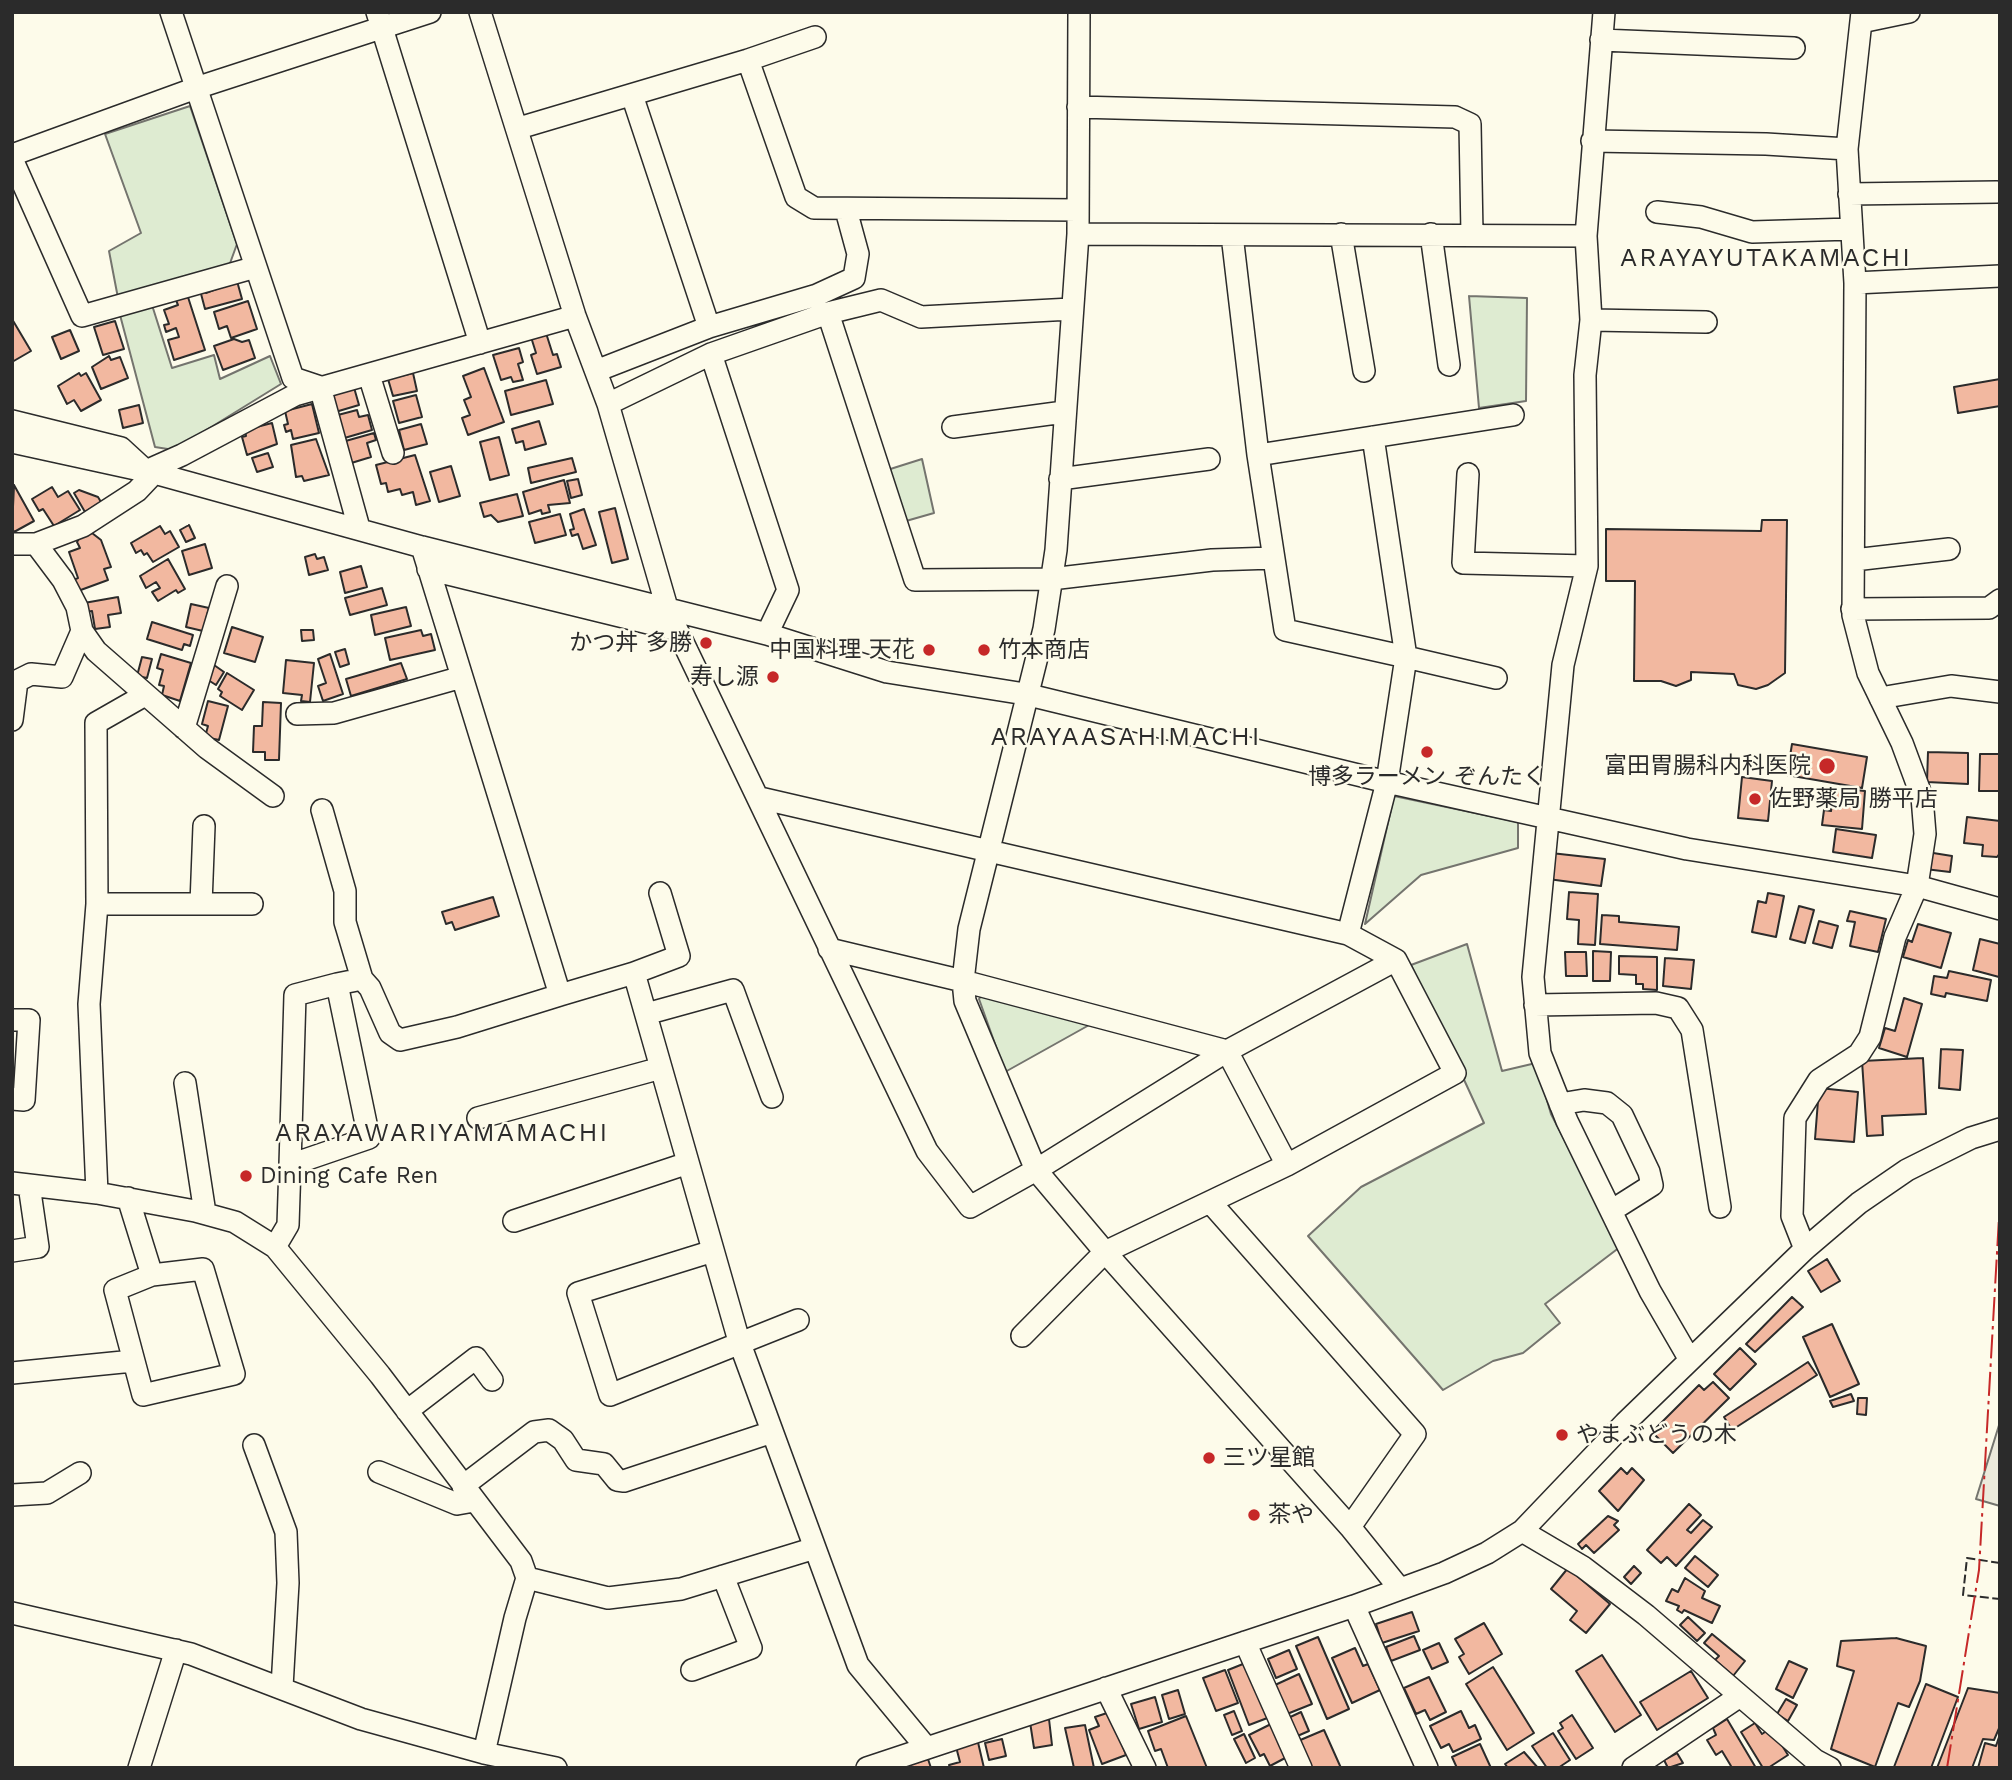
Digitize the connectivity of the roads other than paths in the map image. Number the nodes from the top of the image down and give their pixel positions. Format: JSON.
{"nodes":[{"id":1,"x":171,"y":12,"type":"edge"},
{"id":2,"x":430,"y":12,"type":"edge"},
{"id":3,"x":480,"y":12,"type":"edge"},
{"id":4,"x":1079,"y":12,"type":"edge"},
{"id":5,"x":1604,"y":12,"type":"edge"},
{"id":6,"x":1909,"y":12,"type":"edge"},
{"id":7,"x":1861,"y":17,"type":"edge"},
{"id":8,"x":379,"y":20,"type":"edge"},
{"id":9,"x":815,"y":37,"type":"dead end"},
{"id":10,"x":1601,"y":40,"type":"junction"},
{"id":11,"x":1794,"y":48,"type":"dead end"},
{"id":12,"x":748,"y":60,"type":"junction"},
{"id":13,"x":196,"y":88,"type":"junction"},
{"id":14,"x":632,"y":94,"type":"junction"},
{"id":15,"x":1077,"y":107,"type":"junction"},
{"id":16,"x":519,"y":128,"type":"junction"},
{"id":17,"x":1592,"y":141,"type":"junction"},
{"id":18,"x":1847,"y":149,"type":"junction"},
{"id":19,"x":12,"y":157,"type":"edge"},
{"id":20,"x":1997,"y":192,"type":"dead end"},
{"id":21,"x":1849,"y":194,"type":"junction"},
{"id":22,"x":846,"y":210,"type":"junction"},
{"id":23,"x":1079,"y":211,"type":"junction"},
{"id":24,"x":1657,"y":212,"type":"dead end"},
{"id":25,"x":1851,"y":229,"type":"junction"},
{"id":26,"x":1078,"y":234,"type":"junction"},
{"id":27,"x":1232,"y":234,"type":"junction"},
{"id":28,"x":1341,"y":234,"type":"junction"},
{"id":29,"x":1431,"y":234,"type":"junction"},
{"id":30,"x":1472,"y":234,"type":"junction"},
{"id":31,"x":1586,"y":236,"type":"junction"},
{"id":32,"x":256,"y":267,"type":"junction"},
{"id":33,"x":2000,"y":276,"type":"edge"},
{"id":34,"x":1855,"y":283,"type":"junction"},
{"id":35,"x":1071,"y":309,"type":"junction"},
{"id":36,"x":828,"y":313,"type":"junction"},
{"id":37,"x":575,"y":316,"type":"junction"},
{"id":38,"x":1591,"y":320,"type":"junction"},
{"id":39,"x":1706,"y":322,"type":"dead end"},
{"id":40,"x":709,"y":327,"type":"junction"},
{"id":41,"x":480,"y":343,"type":"junction"},
{"id":42,"x":710,"y":354,"type":"junction"},
{"id":43,"x":1449,"y":365,"type":"dead end"},
{"id":44,"x":596,"y":371,"type":"junction"},
{"id":45,"x":1364,"y":371,"type":"dead end"},
{"id":46,"x":369,"y":375,"type":"junction"},
{"id":47,"x":320,"y":387,"type":"junction"},
{"id":48,"x":608,"y":404,"type":"junction"},
{"id":49,"x":1064,"y":412,"type":"junction"},
{"id":50,"x":1513,"y":415,"type":"dead end"},
{"id":51,"x":12,"y":421,"type":"edge"},
{"id":52,"x":953,"y":427,"type":"dead end"},
{"id":53,"x":1373,"y":437,"type":"junction"},
{"id":54,"x":12,"y":442,"type":"edge"},
{"id":55,"x":393,"y":453,"type":"dead end"},
{"id":56,"x":1258,"y":455,"type":"junction"},
{"id":57,"x":1209,"y":459,"type":"dead end"},
{"id":58,"x":150,"y":472,"type":"junction"},
{"id":59,"x":1468,"y":474,"type":"dead end"},
{"id":60,"x":1060,"y":479,"type":"junction"},
{"id":61,"x":359,"y":528,"type":"junction"},
{"id":62,"x":12,"y":544,"type":"edge"},
{"id":63,"x":36,"y":544,"type":"junction"},
{"id":64,"x":422,"y":547,"type":"junction"},
{"id":65,"x":1950,"y":548,"type":"dead end"},
{"id":66,"x":1273,"y":558,"type":"junction"},
{"id":67,"x":1854,"y":560,"type":"junction"},
{"id":68,"x":1587,"y":566,"type":"junction"},
{"id":69,"x":428,"y":569,"type":"junction"},
{"id":70,"x":1051,"y":579,"type":"junction"},
{"id":71,"x":227,"y":586,"type":"dead end"},
{"id":72,"x":2000,"y":600,"type":"edge"},
{"id":73,"x":1852,"y":609,"type":"junction"},
{"id":74,"x":672,"y":620,"type":"junction"},
{"id":75,"x":82,"y":631,"type":"junction"},
{"id":76,"x":767,"y":634,"type":"junction"},
{"id":77,"x":1406,"y":657,"type":"junction"},
{"id":78,"x":462,"y":677,"type":"junction"},
{"id":79,"x":1496,"y":678,"type":"dead end"},
{"id":80,"x":2000,"y":692,"type":"edge"},
{"id":81,"x":1025,"y":694,"type":"junction"},
{"id":82,"x":145,"y":695,"type":"junction"},
{"id":83,"x":1880,"y":698,"type":"junction"},
{"id":84,"x":297,"y":714,"type":"dead end"},
{"id":85,"x":12,"y":720,"type":"edge"},
{"id":86,"x":184,"y":728,"type":"junction"},
{"id":87,"x":1387,"y":782,"type":"junction"},
{"id":88,"x":273,"y":796,"type":"dead end"},
{"id":89,"x":760,"y":798,"type":"junction"},
{"id":90,"x":322,"y":810,"type":"dead end"},
{"id":91,"x":1551,"y":817,"type":"junction"},
{"id":92,"x":204,"y":826,"type":"dead end"},
{"id":93,"x":989,"y":849,"type":"junction"},
{"id":94,"x":1917,"y":886,"type":"junction"},
{"id":95,"x":660,"y":893,"type":"dead end"},
{"id":96,"x":97,"y":904,"type":"junction"},
{"id":97,"x":201,"y":904,"type":"junction"},
{"id":98,"x":252,"y":904,"type":"dead end"},
{"id":99,"x":2000,"y":909,"type":"edge"},
{"id":100,"x":1348,"y":934,"type":"junction"},
{"id":101,"x":830,"y":949,"type":"junction"},
{"id":102,"x":1396,"y":960,"type":"junction"},
{"id":103,"x":634,"y":973,"type":"junction"},
{"id":104,"x":362,"y":979,"type":"junction"},
{"id":105,"x":963,"y":981,"type":"junction"},
{"id":106,"x":337,"y":984,"type":"junction"},
{"id":107,"x":560,"y":995,"type":"junction"},
{"id":108,"x":1535,"y":1005,"type":"junction"},
{"id":109,"x":646,"y":1014,"type":"junction"},
{"id":110,"x":12,"y":1020,"type":"edge"},
{"id":111,"x":1227,"y":1051,"type":"junction"},
{"id":112,"x":661,"y":1068,"type":"junction"},
{"id":113,"x":186,"y":1083,"type":"dead end"},
{"id":114,"x":772,"y":1097,"type":"dead end"},
{"id":115,"x":12,"y":1099,"type":"edge"},
{"id":116,"x":1560,"y":1104,"type":"junction"},
{"id":117,"x":478,"y":1118,"type":"dead end"},
{"id":118,"x":2000,"y":1129,"type":"edge"},
{"id":119,"x":688,"y":1163,"type":"junction"},
{"id":120,"x":289,"y":1165,"type":"junction"},
{"id":121,"x":1287,"y":1165,"type":"junction"},
{"id":122,"x":1036,"y":1170,"type":"junction"},
{"id":123,"x":21,"y":1184,"type":"edge"},
{"id":124,"x":97,"y":1193,"type":"junction"},
{"id":125,"x":128,"y":1198,"type":"junction"},
{"id":126,"x":1211,"y":1203,"type":"junction"},
{"id":127,"x":1720,"y":1207,"type":"dead end"},
{"id":128,"x":1611,"y":1211,"type":"junction"},
{"id":129,"x":205,"y":1213,"type":"junction"},
{"id":130,"x":514,"y":1221,"type":"dead end"},
{"id":131,"x":275,"y":1247,"type":"junction"},
{"id":132,"x":1805,"y":1249,"type":"junction"},
{"id":133,"x":12,"y":1251,"type":"edge"},
{"id":134,"x":713,"y":1251,"type":"junction"},
{"id":135,"x":1105,"y":1252,"type":"junction"},
{"id":136,"x":152,"y":1275,"type":"junction"},
{"id":137,"x":798,"y":1320,"type":"dead end"},
{"id":138,"x":1022,"y":1336,"type":"dead end"},
{"id":139,"x":739,"y":1341,"type":"junction"},
{"id":140,"x":1690,"y":1360,"type":"junction"},
{"id":141,"x":134,"y":1361,"type":"junction"},
{"id":142,"x":12,"y":1373,"type":"edge"},
{"id":143,"x":492,"y":1380,"type":"dead end"},
{"id":144,"x":407,"y":1411,"type":"junction"},
{"id":145,"x":772,"y":1432,"type":"junction"},
{"id":146,"x":254,"y":1445,"type":"dead end"},
{"id":147,"x":379,"y":1472,"type":"dead end"},
{"id":148,"x":80,"y":1473,"type":"dead end"},
{"id":149,"x":468,"y":1494,"type":"junction"},
{"id":150,"x":12,"y":1495,"type":"edge"},
{"id":151,"x":1350,"y":1527,"type":"junction"},
{"id":152,"x":1522,"y":1531,"type":"junction"},
{"id":153,"x":815,"y":1548,"type":"junction"},
{"id":154,"x":723,"y":1576,"type":"junction"},
{"id":155,"x":527,"y":1578,"type":"junction"},
{"id":156,"x":1400,"y":1589,"type":"junction"},
{"id":157,"x":1354,"y":1606,"type":"junction"},
{"id":158,"x":12,"y":1613,"type":"edge"},
{"id":159,"x":1245,"y":1642,"type":"junction"},
{"id":160,"x":176,"y":1650,"type":"junction"},
{"id":161,"x":692,"y":1670,"type":"dead end"},
{"id":162,"x":282,"y":1686,"type":"junction"},
{"id":163,"x":1106,"y":1688,"type":"junction"},
{"id":164,"x":1740,"y":1696,"type":"junction"},
{"id":165,"x":925,"y":1746,"type":"junction"},
{"id":166,"x":484,"y":1754,"type":"junction"},
{"id":167,"x":139,"y":1768,"type":"edge"},
{"id":168,"x":556,"y":1768,"type":"edge"},
{"id":169,"x":867,"y":1768,"type":"edge"},
{"id":170,"x":1145,"y":1768,"type":"edge"},
{"id":171,"x":1301,"y":1768,"type":"edge"},
{"id":172,"x":1427,"y":1768,"type":"edge"},
{"id":173,"x":1633,"y":1768,"type":"edge"},
{"id":174,"x":1830,"y":1768,"type":"edge"}],
"edges":[{"from":1,"to":13,"type":"street"},
{"from":2,"to":8,"type":"street"},
{"from":3,"to":16,"type":"street"},
{"from":4,"to":15,"type":"street"},
{"from":5,"to":10,"type":"street"},
{"from":6,"to":7,"type":"street"},
{"from":7,"to":18,"type":"street"},
{"from":8,"to":13,"type":"street"},
{"from":8,"to":41,"type":"street"},
{"from":9,"to":12,"type":"street"},
{"from":10,"to":11,"type":"street"},
{"from":10,"to":17,"type":"street"},
{"from":12,"to":14,"type":"street"},
{"from":12,"to":22,"type":"street"},
{"from":13,"to":19,"type":"street"},
{"from":13,"to":32,"type":"street"},
{"from":14,"to":16,"type":"street"},
{"from":14,"to":40,"type":"street"},
{"from":15,"to":23,"type":"street"},
{"from":15,"to":30,"type":"street"},
{"from":16,"to":37,"type":"street"},
{"from":17,"to":18,"type":"street"},
{"from":17,"to":31,"type":"street"},
{"from":18,"to":21,"type":"street"},
{"from":19,"to":32,"type":"street"},
{"from":20,"to":21,"type":"street"},
{"from":21,"to":25,"type":"street"},
{"from":22,"to":23,"type":"street"},
{"from":22,"to":40,"type":"street"},
{"from":23,"to":26,"type":"street"},
{"from":24,"to":25,"type":"street"},
{"from":25,"to":34,"type":"street"},
{"from":26,"to":27,"type":"street"},
{"from":26,"to":35,"type":"street"},
{"from":27,"to":28,"type":"street"},
{"from":27,"to":56,"type":"street"},
{"from":28,"to":29,"type":"street"},
{"from":28,"to":45,"type":"street"},
{"from":29,"to":30,"type":"street"},
{"from":29,"to":43,"type":"street"},
{"from":30,"to":31,"type":"street"},
{"from":31,"to":38,"type":"street"},
{"from":32,"to":47,"type":"street"},
{"from":33,"to":34,"type":"street"},
{"from":34,"to":67,"type":"street"},
{"from":35,"to":36,"type":"street"},
{"from":35,"to":49,"type":"street"},
{"from":36,"to":42,"type":"street"},
{"from":36,"to":70,"type":"street"},
{"from":37,"to":41,"type":"street"},
{"from":37,"to":44,"type":"street"},
{"from":38,"to":39,"type":"street"},
{"from":38,"to":68,"type":"street"},
{"from":40,"to":44,"type":"street"},
{"from":41,"to":46,"type":"street"},
{"from":42,"to":48,"type":"street"},
{"from":42,"to":76,"type":"street"},
{"from":44,"to":48,"type":"street"},
{"from":46,"to":47,"type":"street"},
{"from":46,"to":55,"type":"street"},
{"from":47,"to":58,"type":"street"},
{"from":47,"to":61,"type":"street"},
{"from":48,"to":74,"type":"street"},
{"from":49,"to":52,"type":"street"},
{"from":49,"to":60,"type":"street"},
{"from":50,"to":53,"type":"street"},
{"from":51,"to":58,"type":"street"},
{"from":53,"to":56,"type":"street"},
{"from":53,"to":77,"type":"street"},
{"from":54,"to":58,"type":"street"},
{"from":56,"to":66,"type":"street"},
{"from":57,"to":60,"type":"street"},
{"from":58,"to":61,"type":"street"},
{"from":58,"to":63,"type":"street"},
{"from":59,"to":68,"type":"street"},
{"from":60,"to":70,"type":"street"},
{"from":61,"to":64,"type":"street"},
{"from":62,"to":63,"type":"street"},
{"from":63,"to":75,"type":"street"},
{"from":64,"to":69,"type":"street"},
{"from":64,"to":74,"type":"street"},
{"from":65,"to":67,"type":"street"},
{"from":66,"to":70,"type":"street"},
{"from":66,"to":77,"type":"street"},
{"from":67,"to":73,"type":"street"},
{"from":68,"to":91,"type":"street"},
{"from":69,"to":74,"type":"street"},
{"from":69,"to":78,"type":"street"},
{"from":70,"to":81,"type":"street"},
{"from":71,"to":86,"type":"street"},
{"from":72,"to":73,"type":"street"},
{"from":73,"to":83,"type":"street"},
{"from":74,"to":76,"type":"street"},
{"from":74,"to":89,"type":"street"},
{"from":75,"to":82,"type":"street"},
{"from":75,"to":85,"type":"street"},
{"from":76,"to":81,"type":"street"},
{"from":77,"to":79,"type":"street"},
{"from":77,"to":87,"type":"street"},
{"from":78,"to":84,"type":"street"},
{"from":78,"to":107,"type":"street"},
{"from":80,"to":83,"type":"street"},
{"from":81,"to":87,"type":"street"},
{"from":81,"to":93,"type":"street"},
{"from":82,"to":86,"type":"street"},
{"from":82,"to":96,"type":"street"},
{"from":83,"to":94,"type":"street"},
{"from":86,"to":88,"type":"street"},
{"from":87,"to":91,"type":"street"},
{"from":87,"to":100,"type":"street"},
{"from":89,"to":93,"type":"street"},
{"from":89,"to":101,"type":"street"},
{"from":90,"to":104,"type":"street"},
{"from":91,"to":94,"type":"street"},
{"from":91,"to":108,"type":"street"},
{"from":92,"to":97,"type":"street"},
{"from":93,"to":100,"type":"street"},
{"from":93,"to":105,"type":"street"},
{"from":94,"to":99,"type":"street"},
{"from":94,"to":132,"type":"street"},
{"from":95,"to":103,"type":"street"},
{"from":96,"to":97,"type":"street"},
{"from":96,"to":124,"type":"street"},
{"from":97,"to":98,"type":"street"},
{"from":100,"to":102,"type":"street"},
{"from":101,"to":105,"type":"street"},
{"from":101,"to":122,"type":"street"},
{"from":102,"to":111,"type":"street"},
{"from":102,"to":121,"type":"street"},
{"from":103,"to":107,"type":"street"},
{"from":103,"to":109,"type":"street"},
{"from":104,"to":106,"type":"street"},
{"from":104,"to":107,"type":"street"},
{"from":105,"to":111,"type":"street"},
{"from":105,"to":122,"type":"street"},
{"from":106,"to":120,"type":"street"},
{"from":106,"to":120,"type":"street"},
{"from":108,"to":116,"type":"street"},
{"from":108,"to":127,"type":"street"},
{"from":109,"to":112,"type":"street"},
{"from":109,"to":114,"type":"street"},
{"from":110,"to":115,"type":"street"},
{"from":111,"to":121,"type":"street"},
{"from":111,"to":122,"type":"street"},
{"from":112,"to":117,"type":"street"},
{"from":112,"to":119,"type":"street"},
{"from":113,"to":129,"type":"street"},
{"from":116,"to":128,"type":"street"},
{"from":116,"to":128,"type":"street"},
{"from":118,"to":132,"type":"street"},
{"from":119,"to":130,"type":"street"},
{"from":119,"to":134,"type":"street"},
{"from":120,"to":131,"type":"street"},
{"from":121,"to":126,"type":"street"},
{"from":122,"to":135,"type":"street"},
{"from":123,"to":124,"type":"street"},
{"from":123,"to":133,"type":"street"},
{"from":124,"to":125,"type":"street"},
{"from":125,"to":129,"type":"street"},
{"from":125,"to":136,"type":"street"},
{"from":126,"to":135,"type":"street"},
{"from":126,"to":151,"type":"street"},
{"from":128,"to":140,"type":"street"},
{"from":129,"to":131,"type":"street"},
{"from":131,"to":144,"type":"street"},
{"from":132,"to":140,"type":"street"},
{"from":134,"to":139,"type":"street"},
{"from":134,"to":139,"type":"street"},
{"from":135,"to":138,"type":"street"},
{"from":135,"to":151,"type":"street"},
{"from":136,"to":141,"type":"street"},
{"from":136,"to":141,"type":"street"},
{"from":137,"to":139,"type":"street"},
{"from":139,"to":145,"type":"street"},
{"from":140,"to":152,"type":"street"},
{"from":141,"to":142,"type":"street"},
{"from":143,"to":144,"type":"street"},
{"from":144,"to":149,"type":"street"},
{"from":145,"to":149,"type":"street"},
{"from":145,"to":153,"type":"street"},
{"from":146,"to":162,"type":"street"},
{"from":147,"to":149,"type":"street"},
{"from":148,"to":150,"type":"street"},
{"from":149,"to":155,"type":"street"},
{"from":151,"to":156,"type":"street"},
{"from":152,"to":156,"type":"street"},
{"from":152,"to":164,"type":"street"},
{"from":153,"to":154,"type":"street"},
{"from":153,"to":165,"type":"street"},
{"from":154,"to":155,"type":"street"},
{"from":154,"to":161,"type":"street"},
{"from":155,"to":166,"type":"street"},
{"from":156,"to":157,"type":"street"},
{"from":157,"to":159,"type":"street"},
{"from":157,"to":172,"type":"street"},
{"from":158,"to":160,"type":"street"},
{"from":159,"to":163,"type":"street"},
{"from":159,"to":171,"type":"street"},
{"from":160,"to":162,"type":"street"},
{"from":160,"to":167,"type":"street"},
{"from":162,"to":166,"type":"street"},
{"from":163,"to":165,"type":"street"},
{"from":163,"to":170,"type":"street"},
{"from":164,"to":173,"type":"street"},
{"from":164,"to":174,"type":"street"},
{"from":165,"to":169,"type":"street"},
{"from":166,"to":168,"type":"street"}]}
